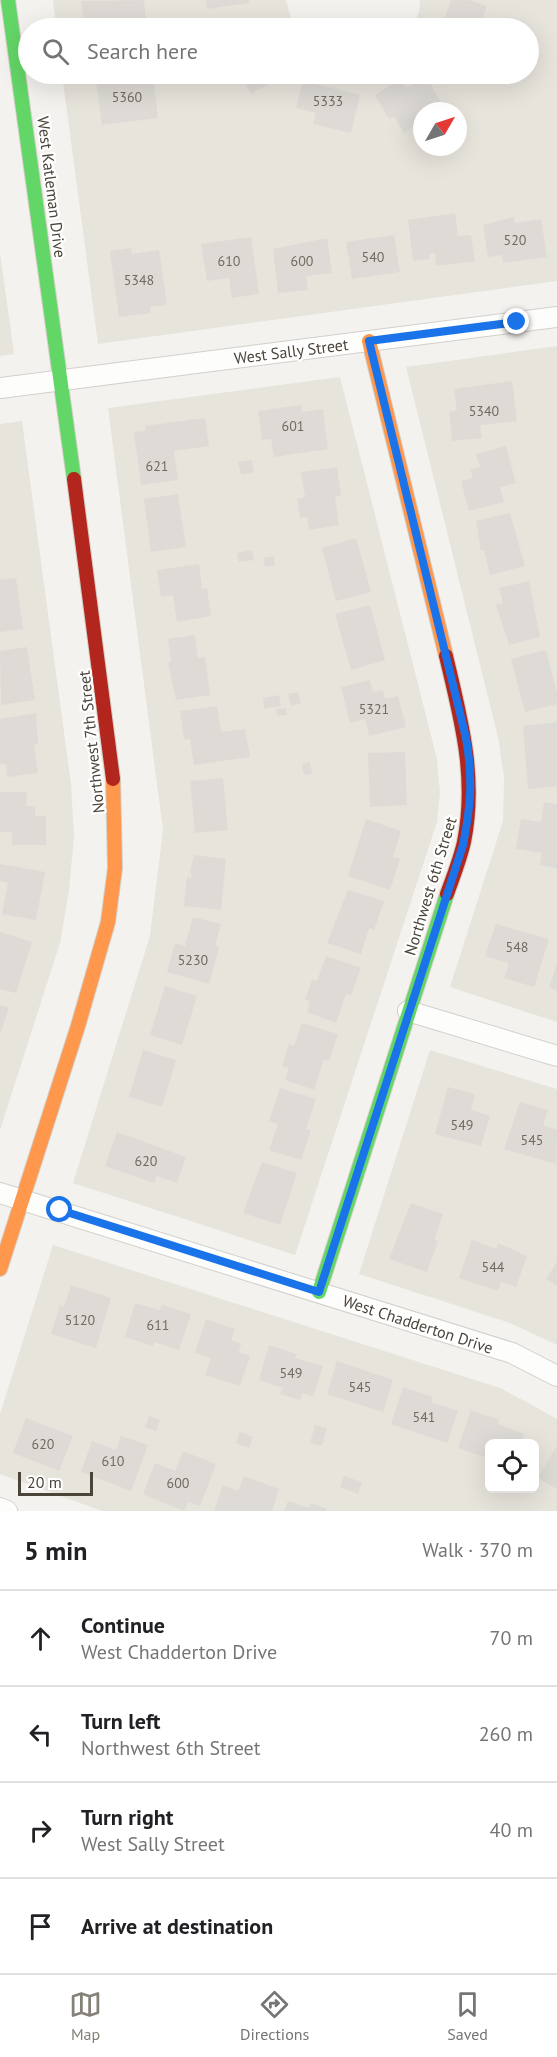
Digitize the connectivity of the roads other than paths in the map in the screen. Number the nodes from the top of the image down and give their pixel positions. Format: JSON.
{"nodes":[{"id":1,"x":8,"y":0,"type":"edge"},
{"id":2,"x":18,"y":59,"type":"edge"},
{"id":3,"x":21,"y":84,"type":"edge"},
{"id":4,"x":557,"y":317,"type":"edge"},
{"id":5,"x":369,"y":341,"type":"junction"},
{"id":6,"x":60,"y":379,"type":"junction"},
{"id":7,"x":0,"y":388,"type":"edge"},
{"id":8,"x":408,"y":1011,"type":"junction"},
{"id":9,"x":557,"y":1056,"type":"edge"},
{"id":10,"x":0,"y":1193,"type":"edge"},
{"id":11,"x":22,"y":1200,"type":"junction"},
{"id":12,"x":0,"y":1269,"type":"edge"},
{"id":13,"x":319,"y":1292,"type":"junction"},
{"id":14,"x":557,"y":1376,"type":"edge"},
{"id":15,"x":0,"y":1508,"type":"edge"},
{"id":16,"x":7,"y":1511,"type":"edge"}],
"edges":[{"from":1,"to":2,"type":"street","name":"West Katleman Drive"},
{"from":3,"to":6,"type":"street","name":"West Katleman Drive"},
{"from":4,"to":5,"type":"street","name":"West Sally Street"},
{"from":5,"to":6,"type":"street","name":"West Sally Street"},
{"from":5,"to":8,"type":"street","name":"Northwest 6th Street"},
{"from":6,"to":7,"type":"street","name":"West Sally Street"},
{"from":6,"to":11,"type":"street","name":"Northwest 7th Street"},
{"from":8,"to":9,"type":"street"},
{"from":8,"to":13,"type":"street","name":"Northwest 6th Street"},
{"from":10,"to":11,"type":"street","name":"West Chadderton Drive"},
{"from":11,"to":12,"type":"street","name":"Northwest 7th Street"},
{"from":11,"to":13,"type":"street","name":"West Chadderton Drive"},
{"from":13,"to":14,"type":"street","name":"West Chadderton Drive"},
{"from":15,"to":16,"type":"street"}]}
